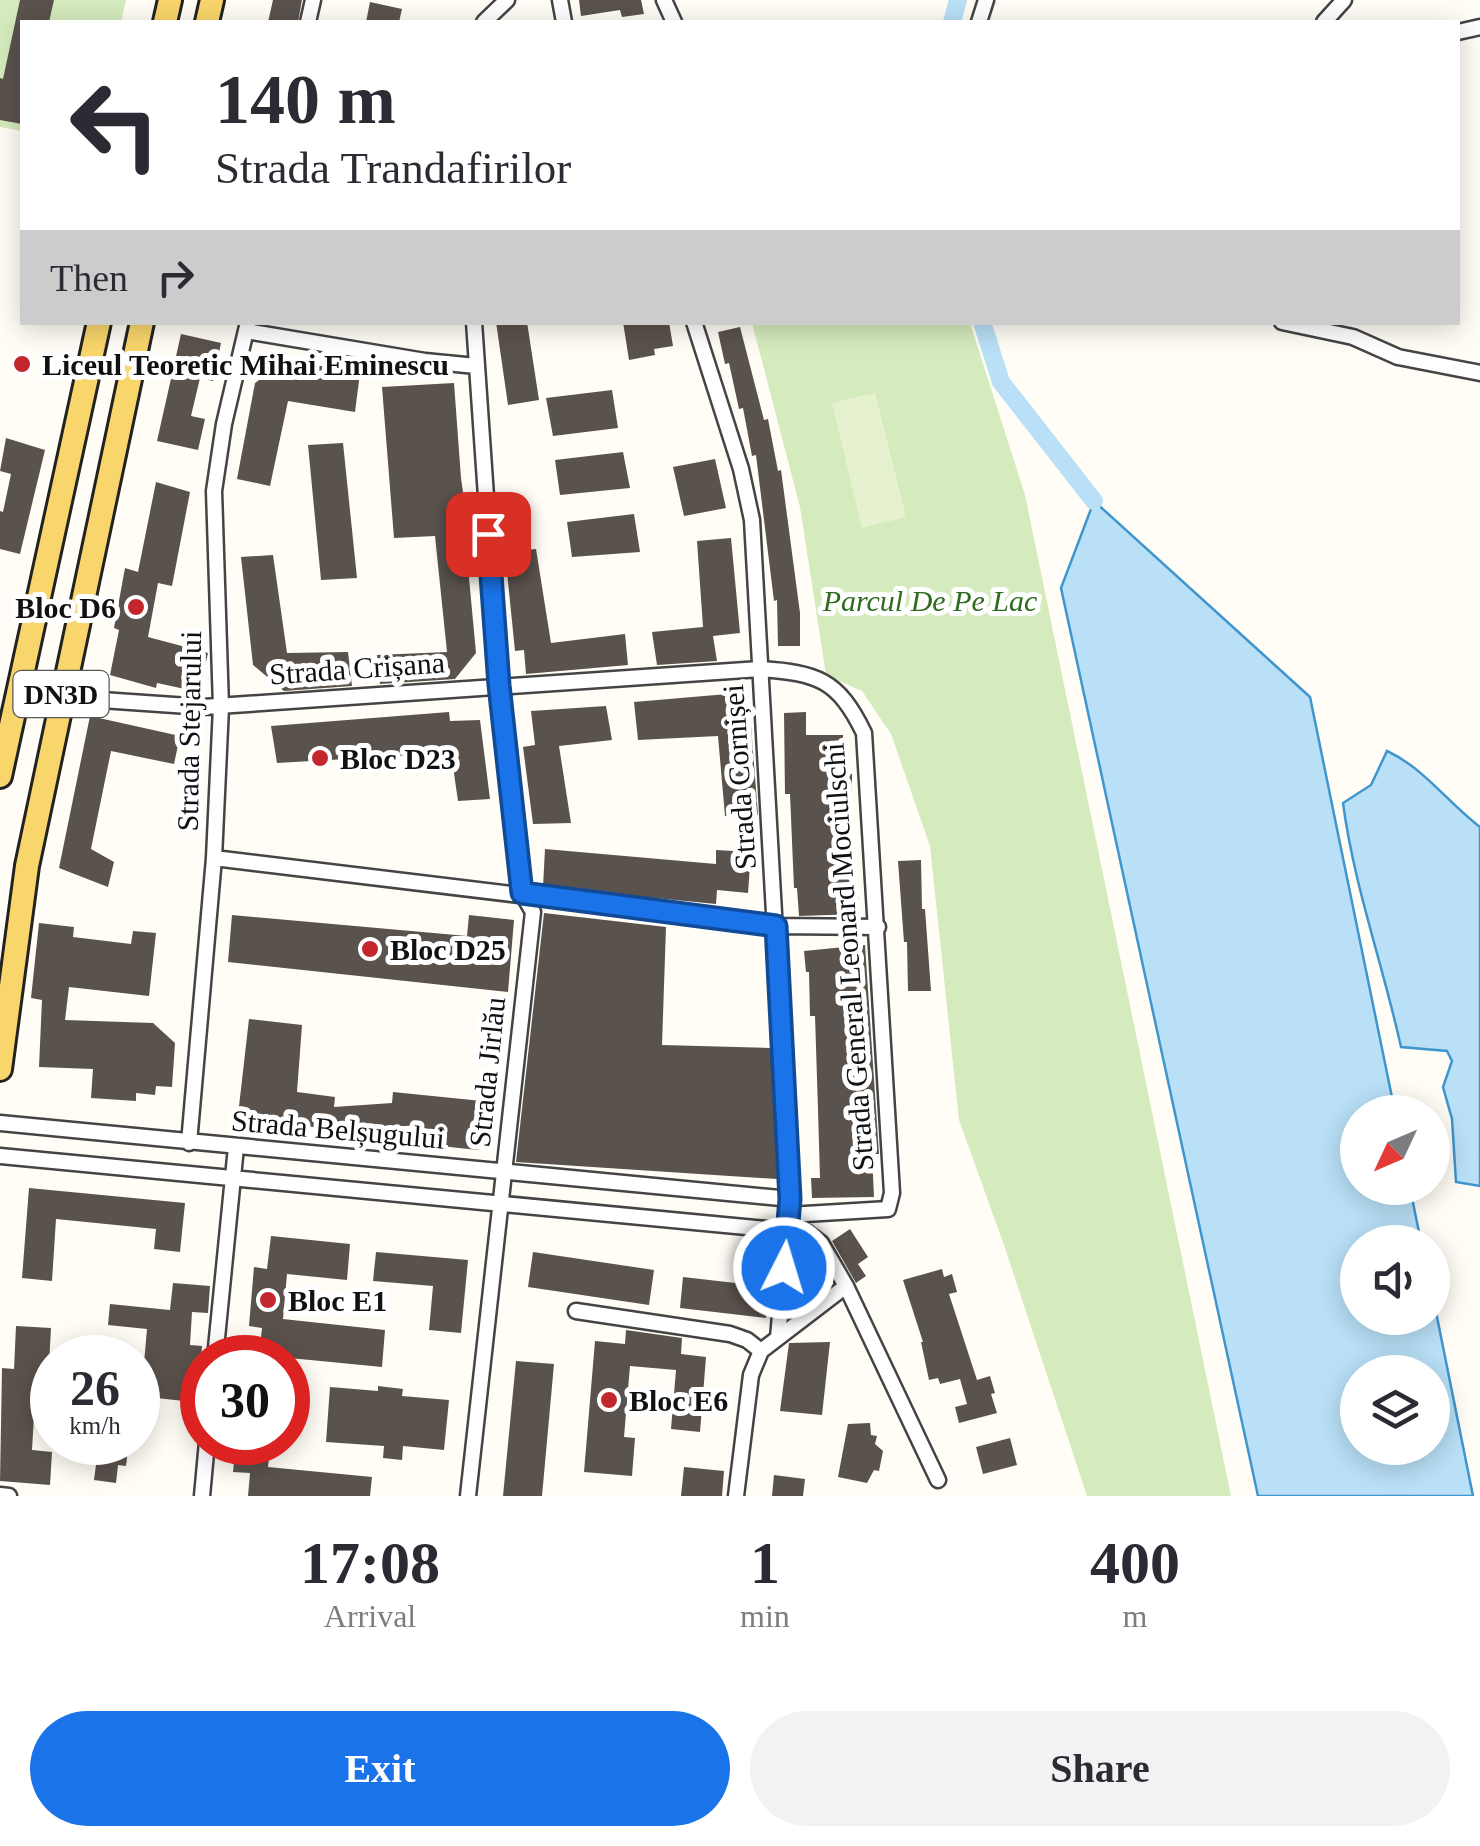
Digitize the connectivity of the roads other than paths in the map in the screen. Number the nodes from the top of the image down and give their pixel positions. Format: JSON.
{"nodes":[{"id":1,"x":507,"y":0,"type":"edge"},
{"id":2,"x":1344,"y":0,"type":"edge"},
{"id":3,"x":486,"y":20,"type":"edge"},
{"id":4,"x":1326,"y":20,"type":"edge"},
{"id":5,"x":98,"y":325,"type":"edge"},
{"id":6,"x":141,"y":325,"type":"edge"},
{"id":7,"x":474,"y":325,"type":"edge"},
{"id":8,"x":695,"y":325,"type":"edge"},
{"id":9,"x":1296,"y":325,"type":"edge"},
{"id":10,"x":247,"y":327,"type":"edge"},
{"id":11,"x":476,"y":366,"type":"junction"},
{"id":12,"x":1480,"y":373,"type":"edge"},
{"id":13,"x":760,"y":669,"type":"junction"},
{"id":14,"x":499,"y":685,"type":"junction"},
{"id":15,"x":20,"y":686,"type":"junction"},
{"id":16,"x":61,"y":695,"type":"junction"},
{"id":17,"x":221,"y":707,"type":"junction"},
{"id":18,"x":0,"y":776,"type":"edge"},
{"id":19,"x":214,"y":858,"type":"junction"},
{"id":20,"x":522,"y":893,"type":"junction"},
{"id":21,"x":776,"y":926,"type":"junction"},
{"id":22,"x":878,"y":927,"type":"junction"},
{"id":23,"x":0,"y":1069,"type":"edge"},
{"id":24,"x":0,"y":1123,"type":"edge"},
{"id":25,"x":189,"y":1143,"type":"junction"},
{"id":26,"x":236,"y":1148,"type":"junction"},
{"id":27,"x":0,"y":1156,"type":"edge"},
{"id":28,"x":504,"y":1173,"type":"junction"},
{"id":29,"x":233,"y":1178,"type":"junction"},
{"id":30,"x":790,"y":1199,"type":"junction"},
{"id":31,"x":500,"y":1204,"type":"junction"},
{"id":32,"x":788,"y":1215,"type":"junction"},
{"id":33,"x":787,"y":1234,"type":"junction"},
{"id":34,"x":846,"y":1286,"type":"junction"},
{"id":35,"x":576,"y":1310,"type":"dead end"},
{"id":36,"x":217,"y":1335,"type":"edge"},
{"id":37,"x":778,"y":1338,"type":"junction"},
{"id":38,"x":761,"y":1352,"type":"junction"},
{"id":39,"x":205,"y":1465,"type":"edge"},
{"id":40,"x":938,"y":1480,"type":"dead end"},
{"id":41,"x":0,"y":1495,"type":"edge"},
{"id":42,"x":9,"y":1496,"type":"edge"},
{"id":43,"x":202,"y":1496,"type":"edge"},
{"id":44,"x":468,"y":1496,"type":"edge"},
{"id":45,"x":736,"y":1496,"type":"edge"}],
"edges":[{"from":1,"to":3,"type":"street"},
{"from":2,"to":4,"type":"street"},
{"from":5,"to":15,"type":"main road","number":"DN3D"},
{"from":6,"to":16,"type":"main road","number":"DN3D"},
{"from":7,"to":11,"type":"street","name":"Strada Jirlău"},
{"from":8,"to":13,"type":"street","name":"Strada Cornișei"},
{"from":9,"to":12,"type":"street"},
{"from":10,"to":11,"type":"street"},
{"from":10,"to":17,"type":"street","name":"Strada Stejarului"},
{"from":11,"to":14,"type":"street","name":"Strada Jirlău"},
{"from":13,"to":14,"type":"street","name":"Strada Crișana"},
{"from":13,"to":21,"type":"street","name":"Strada Cornișei"},
{"from":13,"to":22,"type":"street","name":"Strada General Leonard Mociulschi"},
{"from":14,"to":17,"type":"street","name":"Strada Crișana"},
{"from":14,"to":20,"type":"street","name":"Strada Jirlău"},
{"from":15,"to":16,"type":"street","name":"Strada Crișana"},
{"from":15,"to":18,"type":"main road","number":"DN3D"},
{"from":16,"to":17,"type":"street","name":"Strada Crișana"},
{"from":16,"to":23,"type":"main road","number":"DN3D"},
{"from":17,"to":19,"type":"street","name":"Strada Stejarului"},
{"from":19,"to":20,"type":"street"},
{"from":19,"to":25,"type":"street","name":"Strada Stejarului"},
{"from":20,"to":21,"type":"street"},
{"from":20,"to":28,"type":"street","name":"Strada Jirlău"},
{"from":21,"to":22,"type":"street"},
{"from":21,"to":30,"type":"street","name":"Strada Cornișei"},
{"from":22,"to":32,"type":"street","name":"Strada General Leonard Mociulschi"},
{"from":24,"to":25,"type":"street","name":"Strada Belșugului"},
{"from":25,"to":26,"type":"street","name":"Strada Belșugului"},
{"from":26,"to":28,"type":"street","name":"Strada Belșugului"},
{"from":26,"to":29,"type":"street"},
{"from":27,"to":29,"type":"street","name":"Strada Belșugului"},
{"from":28,"to":30,"type":"street","name":"Strada Belșugului"},
{"from":28,"to":31,"type":"street","name":"Strada Jirlău"},
{"from":29,"to":31,"type":"street","name":"Strada Belșugului"},
{"from":29,"to":36,"type":"street"},
{"from":30,"to":32,"type":"street","name":"Strada Cornișei"},
{"from":31,"to":33,"type":"street","name":"Strada Belșugului"},
{"from":31,"to":44,"type":"street","name":"Strada Jirlău"},
{"from":32,"to":33,"type":"street","name":"Strada Cornișei"},
{"from":33,"to":34,"type":"street"},
{"from":33,"to":37,"type":"street","name":"Strada Cornișei"},
{"from":34,"to":37,"type":"street"},
{"from":34,"to":40,"type":"street"},
{"from":35,"to":38,"type":"street"},
{"from":37,"to":38,"type":"street"},
{"from":38,"to":45,"type":"street"},
{"from":39,"to":43,"type":"street"},
{"from":41,"to":42,"type":"street"}]}
